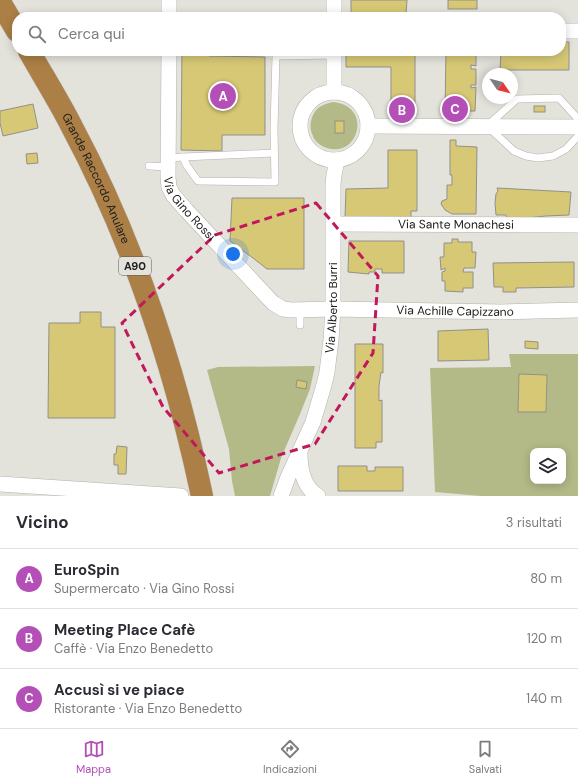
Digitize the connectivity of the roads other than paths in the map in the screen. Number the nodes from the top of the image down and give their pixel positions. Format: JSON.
{"nodes":[{"id":1,"x":169,"y":0,"type":"edge"},
{"id":2,"x":334,"y":0,"type":"edge"},
{"id":3,"x":0,"y":2,"type":"edge"},
{"id":4,"x":169,"y":12,"type":"edge"},
{"id":5,"x":334,"y":12,"type":"edge"},
{"id":6,"x":12,"y":22,"type":"edge"},
{"id":7,"x":566,"y":31,"type":"edge"},
{"id":8,"x":578,"y":31,"type":"edge"},
{"id":9,"x":32,"y":56,"type":"edge"},
{"id":10,"x":169,"y":56,"type":"edge"},
{"id":11,"x":276,"y":56,"type":"edge"},
{"id":12,"x":334,"y":56,"type":"edge"},
{"id":13,"x":334,"y":92,"type":"junction"},
{"id":14,"x":578,"y":119,"type":"edge"},
{"id":15,"x":368,"y":126,"type":"junction"},
{"id":16,"x":487,"y":126,"type":"junction"},
{"id":17,"x":578,"y":127,"type":"edge"},
{"id":18,"x":578,"y":136,"type":"edge"},
{"id":19,"x":274,"y":153,"type":"junction"},
{"id":20,"x":337,"y":160,"type":"junction"},
{"id":21,"x":173,"y":161,"type":"junction"},
{"id":22,"x":149,"y":166,"type":"dead end"},
{"id":23,"x":334,"y":224,"type":"junction"},
{"id":24,"x":578,"y":226,"type":"edge"},
{"id":25,"x":333,"y":309,"type":"junction"},
{"id":26,"x":300,"y":310,"type":"junction"},
{"id":27,"x":578,"y":310,"type":"edge"},
{"id":28,"x":300,"y":325,"type":"dead end"},
{"id":29,"x":300,"y":451,"type":"junction"},
{"id":30,"x":0,"y":484,"type":"edge"},
{"id":31,"x":314,"y":495,"type":"edge"},
{"id":32,"x":181,"y":496,"type":"edge"},
{"id":33,"x":202,"y":496,"type":"edge"},
{"id":34,"x":282,"y":496,"type":"edge"}],
"edges":[{"from":1,"to":4,"type":"street"},
{"from":2,"to":5,"type":"street"},
{"from":3,"to":6,"type":"highway"},
{"from":7,"to":8,"type":"street"},
{"from":9,"to":33,"type":"highway","name":"Grande Raccordo Anulare","number":"A90"},
{"from":10,"to":21,"type":"street","name":"Via Gino Rossi"},
{"from":11,"to":19,"type":"lane"},
{"from":12,"to":13,"type":"street"},
{"from":13,"to":15,"type":"street"},
{"from":13,"to":20,"type":"street"},
{"from":14,"to":16,"type":"lane"},
{"from":15,"to":16,"type":"street"},
{"from":15,"to":20,"type":"street"},
{"from":16,"to":17,"type":"street"},
{"from":16,"to":18,"type":"lane"},
{"from":19,"to":21,"type":"lane"},
{"from":19,"to":21,"type":"lane"},
{"from":20,"to":23,"type":"street","name":"Via Alberto Burri"},
{"from":21,"to":22,"type":"lane"},
{"from":21,"to":26,"type":"street","name":"Via Gino Rossi"},
{"from":23,"to":24,"type":"street","name":"Via Sante Monachesi"},
{"from":23,"to":25,"type":"street","name":"Via Alberto Burri"},
{"from":25,"to":26,"type":"street","name":"Via Gino Rossi"},
{"from":25,"to":27,"type":"street","name":"Via Achille Capizzano"},
{"from":25,"to":29,"type":"street","name":"Via Alberto Burri"},
{"from":26,"to":28,"type":"lane"},
{"from":29,"to":31,"type":"street"},
{"from":29,"to":34,"type":"street","name":"Via Alberto Burri"},
{"from":30,"to":32,"type":"street"}]}
